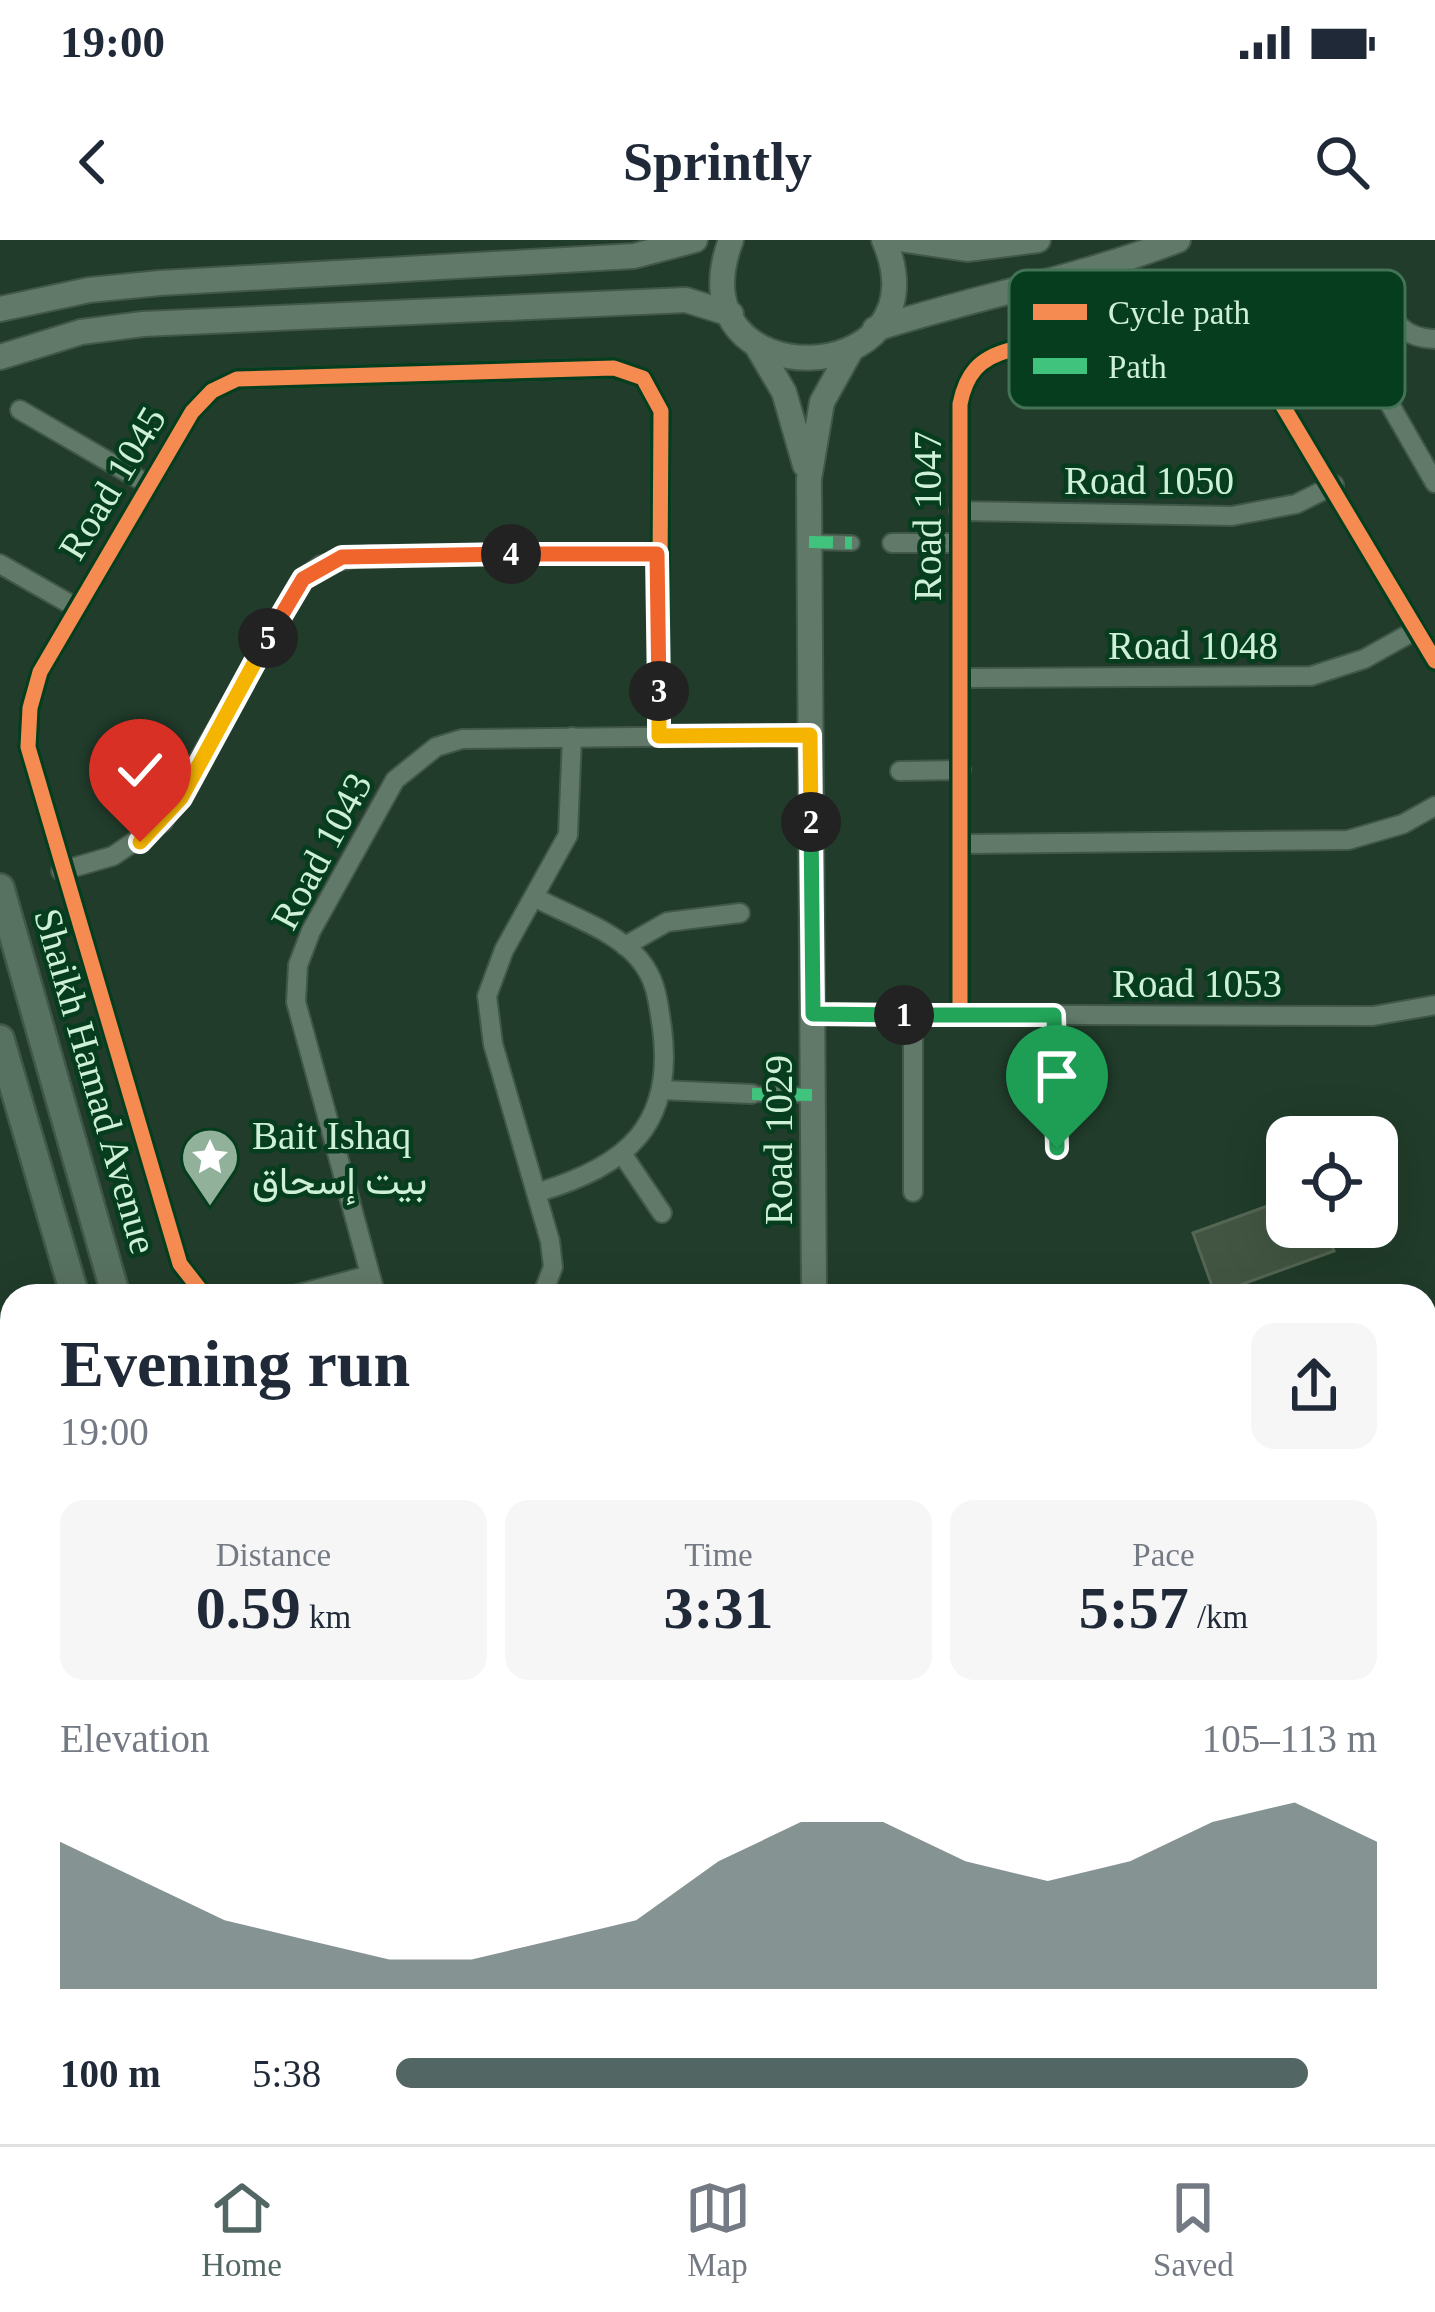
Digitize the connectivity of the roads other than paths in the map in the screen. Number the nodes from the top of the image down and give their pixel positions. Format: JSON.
{"nodes":[{"id":1,"x":695,"y":240,"type":"edge"},
{"id":2,"x":731,"y":240,"type":"edge"},
{"id":3,"x":884,"y":240,"type":"edge"},
{"id":4,"x":906,"y":240,"type":"edge"},
{"id":5,"x":1038,"y":240,"type":"edge"},
{"id":6,"x":1178,"y":240,"type":"edge"},
{"id":7,"x":1082,"y":270,"type":"edge"},
{"id":8,"x":1009,"y":288,"type":"edge"},
{"id":9,"x":0,"y":309,"type":"edge"},
{"id":10,"x":731,"y":314,"type":"junction"},
{"id":11,"x":875,"y":329,"type":"junction"},
{"id":12,"x":1405,"y":332,"type":"edge"},
{"id":13,"x":1435,"y":339,"type":"edge"},
{"id":14,"x":753,"y":342,"type":"junction"},
{"id":15,"x":851,"y":350,"type":"junction"},
{"id":16,"x":1009,"y":350,"type":"edge"},
{"id":17,"x":0,"y":357,"type":"edge"},
{"id":18,"x":1289,"y":408,"type":"edge"},
{"id":19,"x":1392,"y":408,"type":"edge"},
{"id":20,"x":20,"y":410,"type":"dead end"},
{"id":21,"x":809,"y":479,"type":"junction"},
{"id":22,"x":1435,"y":483,"type":"edge"},
{"id":23,"x":149,"y":484,"type":"junction"},
{"id":24,"x":1334,"y":485,"type":"junction"},
{"id":25,"x":959,"y":512,"type":"junction"},
{"id":26,"x":809,"y":542,"type":"junction"},
{"id":27,"x":852,"y":543,"type":"dead end"},
{"id":28,"x":892,"y":543,"type":"dead end"},
{"id":29,"x":959,"y":543,"type":"junction"},
{"id":30,"x":657,"y":554,"type":"junction"},
{"id":31,"x":0,"y":564,"type":"edge"},
{"id":32,"x":77,"y":608,"type":"junction"},
{"id":33,"x":1416,"y":630,"type":"junction"},
{"id":34,"x":1435,"y":661,"type":"edge"},
{"id":35,"x":960,"y":678,"type":"junction"},
{"id":36,"x":810,"y":735,"type":"junction"},
{"id":37,"x":659,"y":736,"type":"junction"},
{"id":38,"x":572,"y":737,"type":"junction"},
{"id":39,"x":961,"y":770,"type":"junction"},
{"id":40,"x":900,"y":771,"type":"dead end"},
{"id":41,"x":1435,"y":806,"type":"edge"},
{"id":42,"x":961,"y":844,"type":"junction"},
{"id":43,"x":61,"y":871,"type":"junction"},
{"id":44,"x":0,"y":888,"type":"edge"},
{"id":45,"x":536,"y":898,"type":"junction"},
{"id":46,"x":740,"y":913,"type":"dead end"},
{"id":47,"x":625,"y":946,"type":"junction"},
{"id":48,"x":1435,"y":1005,"type":"edge"},
{"id":49,"x":813,"y":1014,"type":"junction"},
{"id":50,"x":913,"y":1015,"type":"junction"},
{"id":51,"x":960,"y":1015,"type":"junction"},
{"id":52,"x":1054,"y":1015,"type":"junction"},
{"id":53,"x":0,"y":1039,"type":"edge"},
{"id":54,"x":661,"y":1090,"type":"junction"},
{"id":55,"x":752,"y":1094,"type":"joint"},
{"id":56,"x":814,"y":1095,"type":"junction"},
{"id":57,"x":1057,"y":1148,"type":"dead end"},
{"id":58,"x":623,"y":1155,"type":"junction"},
{"id":59,"x":539,"y":1192,"type":"junction"},
{"id":60,"x":913,"y":1192,"type":"dead end"},
{"id":61,"x":662,"y":1213,"type":"dead end"},
{"id":62,"x":370,"y":1275,"type":"junction"},
{"id":63,"x":71,"y":1284,"type":"edge"},
{"id":64,"x":113,"y":1284,"type":"edge"},
{"id":65,"x":196,"y":1284,"type":"edge"},
{"id":66,"x":336,"y":1284,"type":"edge"},
{"id":67,"x":373,"y":1284,"type":"edge"},
{"id":68,"x":547,"y":1284,"type":"edge"},
{"id":69,"x":814,"y":1284,"type":"edge"}],
"edges":[{"from":1,"to":9,"type":"street"},
{"from":2,"to":10,"type":"street"},
{"from":3,"to":11,"type":"street"},
{"from":4,"to":5,"type":"street"},
{"from":6,"to":7,"type":"street"},
{"from":8,"to":11,"type":"street"},
{"from":10,"to":14,"type":"street","name":"Road 1029"},
{"from":10,"to":17,"type":"street"},
{"from":11,"to":15,"type":"street"},
{"from":12,"to":13,"type":"street"},
{"from":14,"to":15,"type":"street"},
{"from":14,"to":21,"type":"street","name":"Road 1029"},
{"from":15,"to":21,"type":"street","name":"Road 1029"},
{"from":16,"to":25,"type":"street","name":"Road 1047"},
{"from":18,"to":24,"type":"street","name":"Road 1047"},
{"from":19,"to":22,"type":"street"},
{"from":20,"to":23,"type":"street"},
{"from":21,"to":26,"type":"street","name":"Road 1029"},
{"from":23,"to":30,"type":"street","name":"Road 1045"},
{"from":23,"to":32,"type":"street","name":"Road 1045"},
{"from":24,"to":25,"type":"street","name":"Road 1050"},
{"from":24,"to":33,"type":"street","name":"Road 1047"},
{"from":25,"to":29,"type":"street","name":"Road 1047"},
{"from":26,"to":27,"type":"street"},
{"from":26,"to":36,"type":"street","name":"Road 1029"},
{"from":28,"to":29,"type":"street","name":"Road 1047"},
{"from":29,"to":35,"type":"street","name":"Road 1047"},
{"from":30,"to":37,"type":"street","name":"Road 1045"},
{"from":30,"to":43,"type":"street"},
{"from":31,"to":32,"type":"street"},
{"from":32,"to":43,"type":"street","name":"Road 1045"},
{"from":33,"to":34,"type":"street","name":"Road 1047"},
{"from":33,"to":35,"type":"street","name":"Road 1048"},
{"from":35,"to":39,"type":"street","name":"Road 1047"},
{"from":36,"to":37,"type":"street","name":"Road 1043"},
{"from":36,"to":49,"type":"street","name":"Road 1029"},
{"from":37,"to":38,"type":"street","name":"Road 1043"},
{"from":38,"to":45,"type":"street"},
{"from":38,"to":62,"type":"street","name":"Road 1043"},
{"from":39,"to":40,"type":"street"},
{"from":39,"to":42,"type":"street","name":"Road 1047"},
{"from":41,"to":42,"type":"street"},
{"from":42,"to":51,"type":"street","name":"Road 1047"},
{"from":43,"to":65,"type":"street","name":"Road 1045"},
{"from":44,"to":64,"type":"main road","name":"Shaikh Hamad Avenue"},
{"from":45,"to":47,"type":"street"},
{"from":45,"to":59,"type":"street"},
{"from":46,"to":47,"type":"street"},
{"from":47,"to":54,"type":"street"},
{"from":48,"to":52,"type":"street","name":"Road 1053"},
{"from":49,"to":50,"type":"street","name":"Road 1053"},
{"from":49,"to":56,"type":"street","name":"Road 1029"},
{"from":50,"to":51,"type":"street","name":"Road 1053"},
{"from":50,"to":60,"type":"street"},
{"from":51,"to":52,"type":"street","name":"Road 1053"},
{"from":52,"to":57,"type":"street"},
{"from":53,"to":63,"type":"main road","name":"Shaikh Hamad Avenue"},
{"from":54,"to":55,"type":"street"},
{"from":54,"to":58,"type":"street"},
{"from":55,"to":56,"type":"street"},
{"from":56,"to":69,"type":"street","name":"Road 1029"},
{"from":58,"to":59,"type":"street"},
{"from":58,"to":61,"type":"street"},
{"from":59,"to":68,"type":"street"},
{"from":62,"to":66,"type":"street"},
{"from":62,"to":67,"type":"street","name":"Road 1043"}]}
